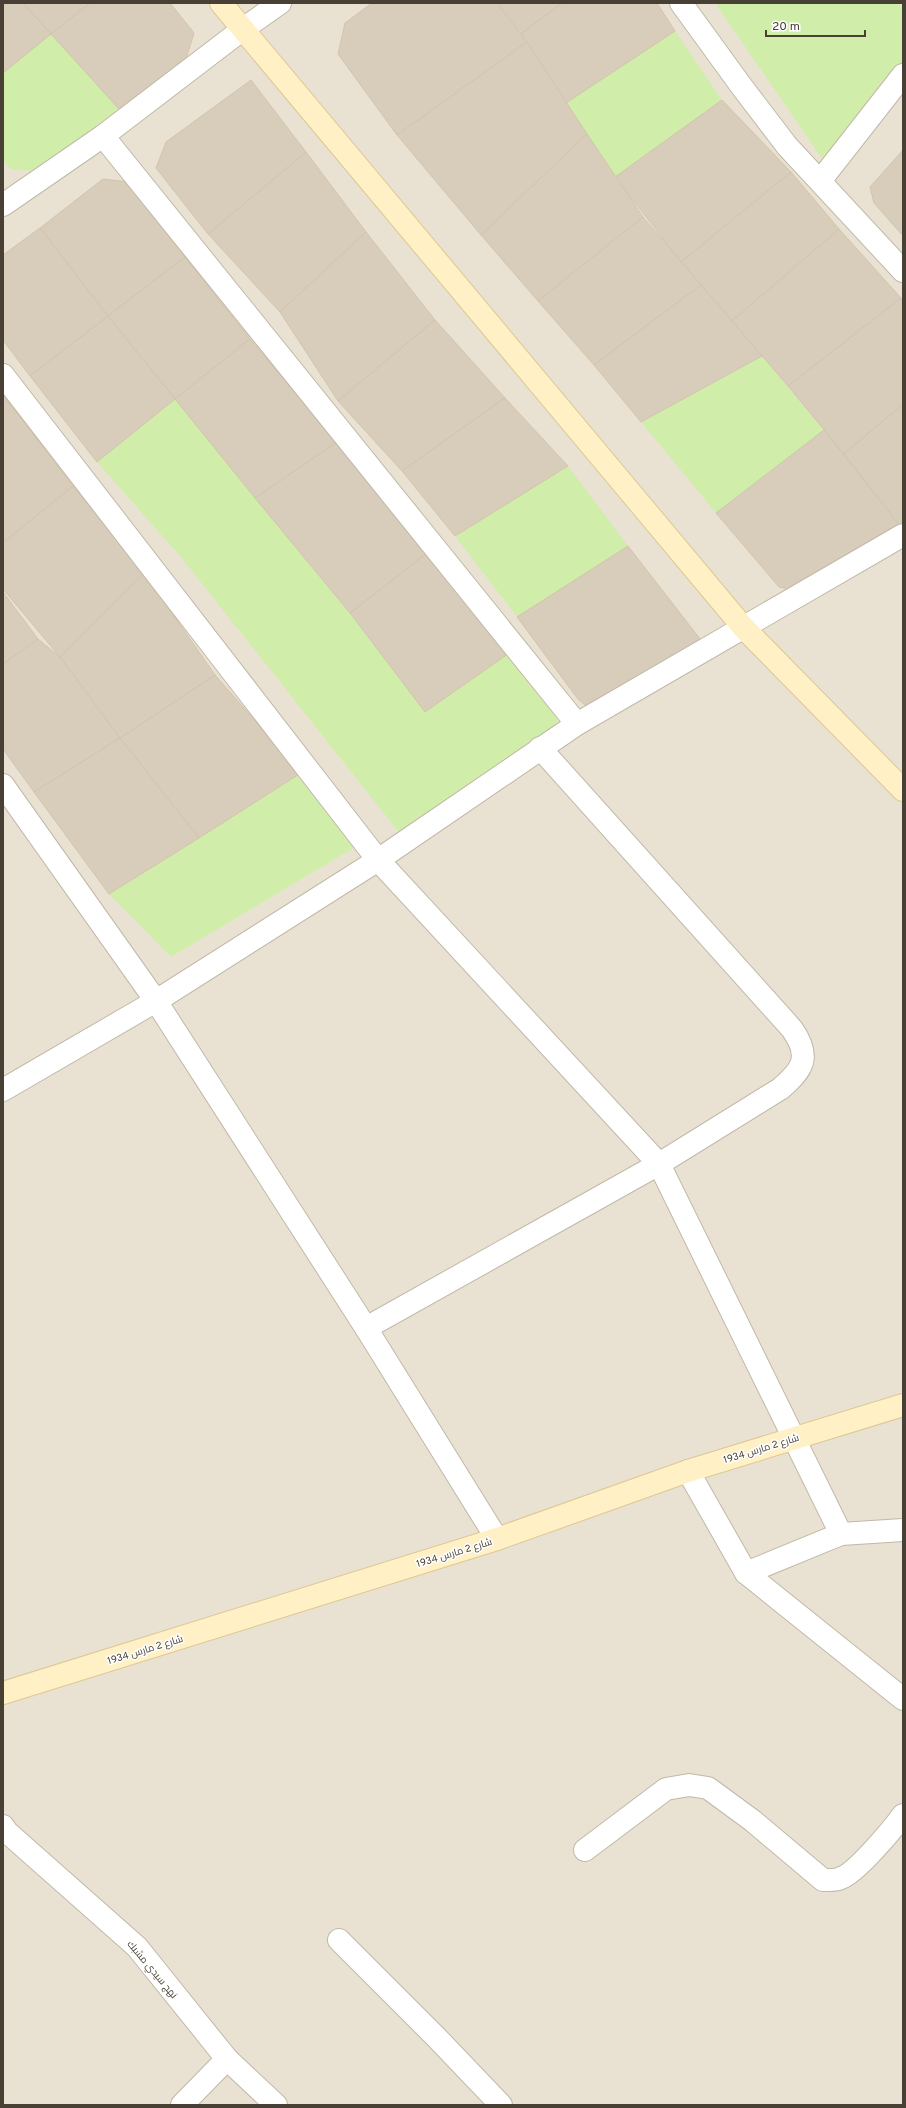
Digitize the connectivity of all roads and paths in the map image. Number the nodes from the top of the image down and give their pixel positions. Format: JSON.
{"nodes":[{"id":1,"x":221,"y":3,"type":"edge"},
{"id":2,"x":280,"y":3,"type":"edge"},
{"id":3,"x":681,"y":3,"type":"edge"},
{"id":4,"x":243,"y":29,"type":"junction"},
{"id":5,"x":903,"y":75,"type":"edge"},
{"id":6,"x":103,"y":136,"type":"junction"},
{"id":7,"x":820,"y":181,"type":"junction"},
{"id":8,"x":5,"y":200,"type":"edge"},
{"id":9,"x":903,"y":271,"type":"edge"},
{"id":10,"x":3,"y":375,"type":"edge"},
{"id":11,"x":903,"y":534,"type":"edge"},
{"id":12,"x":743,"y":627,"type":"junction"},
{"id":13,"x":577,"y":724,"type":"junction"},
{"id":14,"x":540,"y":748,"type":"junction"},
{"id":15,"x":903,"y":790,"type":"edge"},
{"id":16,"x":5,"y":791,"type":"edge"},
{"id":17,"x":378,"y":860,"type":"junction"},
{"id":18,"x":156,"y":1001,"type":"junction"},
{"id":19,"x":3,"y":1090,"type":"edge"},
{"id":20,"x":659,"y":1164,"type":"junction"},
{"id":21,"x":366,"y":1328,"type":"junction"},
{"id":22,"x":903,"y":1405,"type":"edge"},
{"id":23,"x":793,"y":1438,"type":"junction"},
{"id":24,"x":688,"y":1471,"type":"junction"},
{"id":25,"x":903,"y":1530,"type":"edge"},
{"id":26,"x":841,"y":1534,"type":"junction"},
{"id":27,"x":497,"y":1539,"type":"junction"},
{"id":28,"x":746,"y":1572,"type":"junction"},
{"id":29,"x":3,"y":1693,"type":"edge"},
{"id":30,"x":903,"y":1698,"type":"edge"},
{"id":31,"x":903,"y":1815,"type":"edge"},
{"id":32,"x":4,"y":1831,"type":"edge"},
{"id":33,"x":585,"y":1850,"type":"dead end"},
{"id":34,"x":339,"y":1940,"type":"dead end"},
{"id":35,"x":227,"y":2059,"type":"junction"},
{"id":36,"x":182,"y":2105,"type":"edge"},
{"id":37,"x":276,"y":2105,"type":"edge"},
{"id":38,"x":501,"y":2105,"type":"edge"}],
"edges":[{"from":1,"to":4,"type":"street"},
{"from":2,"to":4,"type":"street"},
{"from":3,"to":7,"type":"street"},
{"from":4,"to":6,"type":"street"},
{"from":4,"to":12,"type":"street"},
{"from":5,"to":7,"type":"street"},
{"from":6,"to":8,"type":"street"},
{"from":6,"to":13,"type":"street"},
{"from":7,"to":9,"type":"street"},
{"from":10,"to":17,"type":"street"},
{"from":11,"to":12,"type":"street"},
{"from":12,"to":13,"type":"street"},
{"from":12,"to":15,"type":"street"},
{"from":13,"to":14,"type":"street"},
{"from":14,"to":17,"type":"street"},
{"from":14,"to":20,"type":"street"},
{"from":16,"to":18,"type":"street"},
{"from":17,"to":18,"type":"street"},
{"from":17,"to":20,"type":"street"},
{"from":18,"to":19,"type":"street"},
{"from":18,"to":21,"type":"street"},
{"from":20,"to":21,"type":"street"},
{"from":20,"to":23,"type":"street"},
{"from":21,"to":27,"type":"street"},
{"from":22,"to":23,"type":"street","name":"شارع 2 مارس 1934"},
{"from":23,"to":24,"type":"street","name":"شارع 2 مارس 1934"},
{"from":23,"to":26,"type":"street"},
{"from":24,"to":27,"type":"street","name":"شارع 2 مارس 1934"},
{"from":24,"to":28,"type":"street"},
{"from":25,"to":26,"type":"street"},
{"from":26,"to":28,"type":"street"},
{"from":27,"to":29,"type":"street","name":"شارع 2 مارس 1934"},
{"from":28,"to":30,"type":"street"},
{"from":31,"to":33,"type":"street"},
{"from":32,"to":35,"type":"street","name":"نهج سيدي مشبك"},
{"from":34,"to":38,"type":"street"},
{"from":35,"to":36,"type":"street"},
{"from":35,"to":37,"type":"street","name":"نهج سيدي مشبك"}]}
